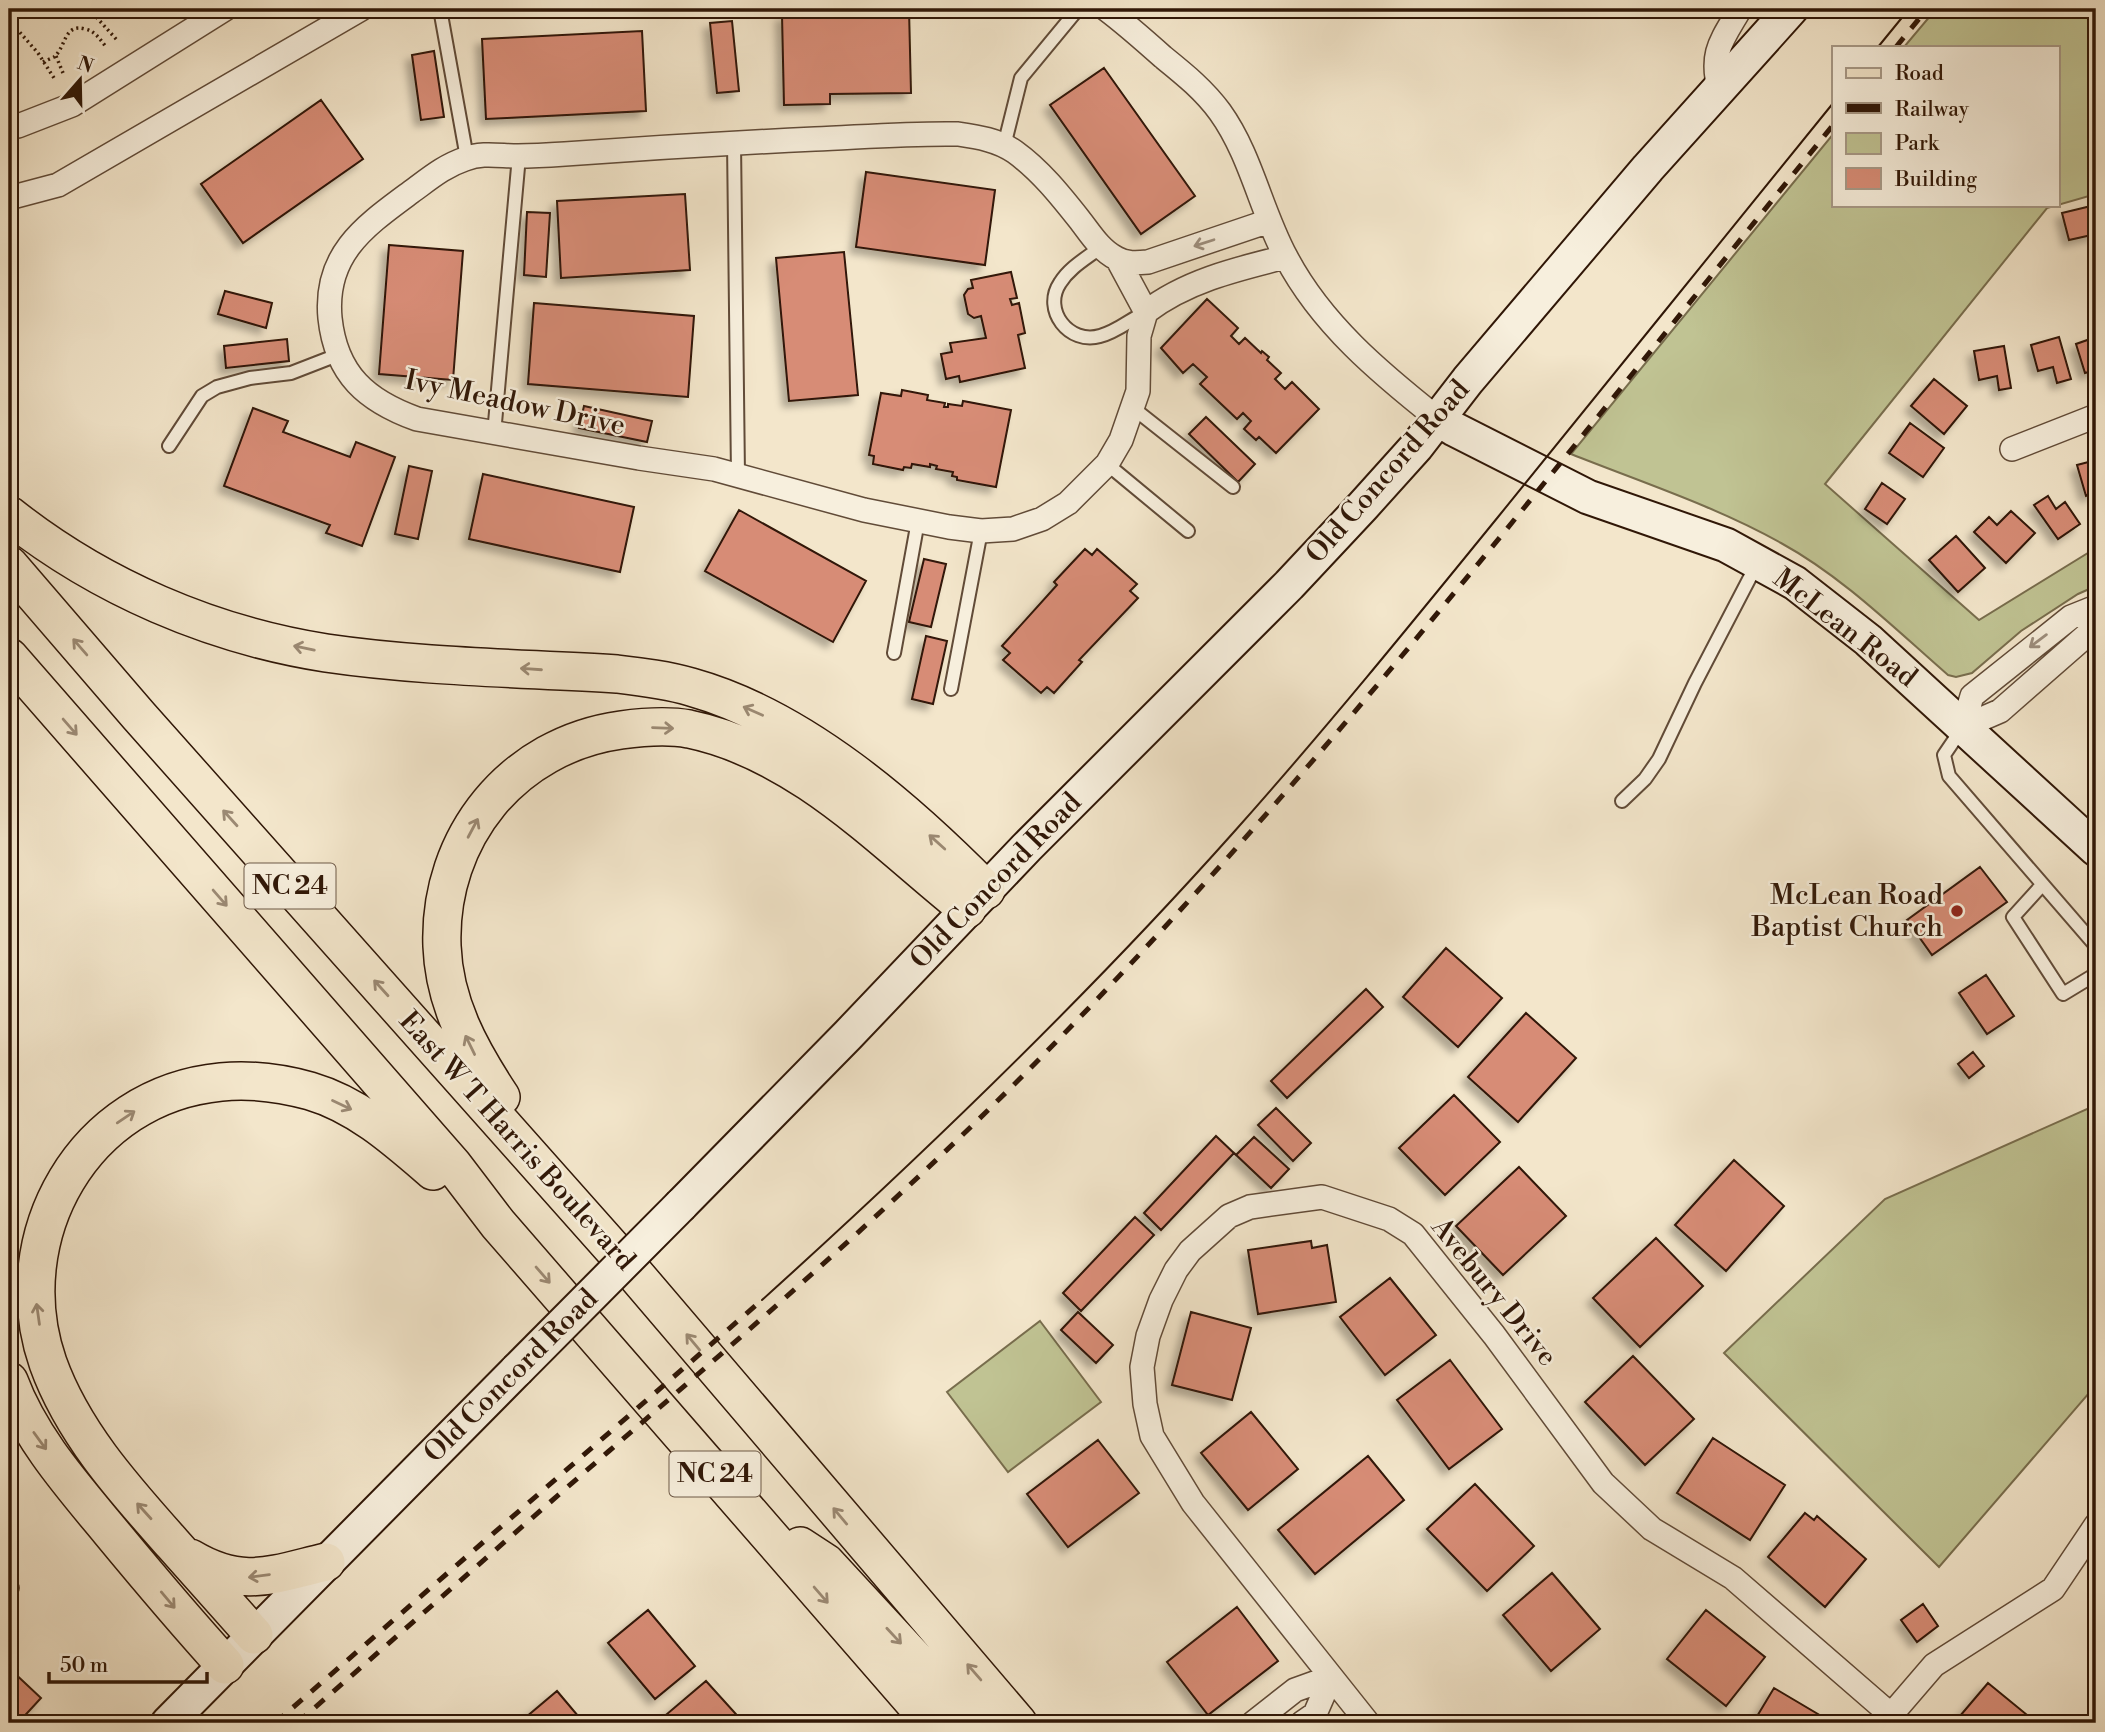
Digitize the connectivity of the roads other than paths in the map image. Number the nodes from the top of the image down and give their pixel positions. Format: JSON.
{"nodes":[{"id":1,"x":225,"y":9,"type":"edge"},
{"id":2,"x":361,"y":9,"type":"edge"},
{"id":3,"x":440,"y":9,"type":"edge"},
{"id":4,"x":1078,"y":9,"type":"edge"},
{"id":5,"x":1106,"y":9,"type":"edge"},
{"id":6,"x":1740,"y":9,"type":"edge"},
{"id":7,"x":1791,"y":9,"type":"edge"},
{"id":8,"x":1720,"y":91,"type":"junction"},
{"id":9,"x":9,"y":127,"type":"edge"},
{"id":10,"x":734,"y":143,"type":"junction"},
{"id":11,"x":1004,"y":146,"type":"junction"},
{"id":12,"x":519,"y":156,"type":"junction"},
{"id":13,"x":467,"y":158,"type":"junction"},
{"id":14,"x":9,"y":198,"type":"edge"},
{"id":15,"x":1269,"y":221,"type":"junction"},
{"id":16,"x":1110,"y":253,"type":"junction"},
{"id":17,"x":1285,"y":257,"type":"junction"},
{"id":18,"x":1146,"y":312,"type":"junction"},
{"id":19,"x":340,"y":354,"type":"junction"},
{"id":20,"x":1133,"y":408,"type":"junction"},
{"id":21,"x":2096,"y":416,"type":"edge"},
{"id":22,"x":1438,"y":419,"type":"junction"},
{"id":23,"x":494,"y":434,"type":"junction"},
{"id":24,"x":169,"y":446,"type":"dead end"},
{"id":25,"x":2012,"y":449,"type":"dead end"},
{"id":26,"x":1107,"y":464,"type":"junction"},
{"id":27,"x":738,"y":475,"type":"junction"},
{"id":28,"x":1233,"y":487,"type":"dead end"},
{"id":29,"x":9,"y":515,"type":"edge"},
{"id":30,"x":918,"y":521,"type":"junction"},
{"id":31,"x":981,"y":531,"type":"junction"},
{"id":32,"x":1188,"y":531,"type":"dead end"},
{"id":33,"x":1758,"y":562,"type":"junction"},
{"id":34,"x":9,"y":565,"type":"edge"},
{"id":35,"x":2096,"y":607,"type":"edge"},
{"id":36,"x":2096,"y":627,"type":"edge"},
{"id":37,"x":894,"y":653,"type":"dead end"},
{"id":38,"x":9,"y":657,"type":"edge"},
{"id":39,"x":951,"y":689,"type":"dead end"},
{"id":40,"x":1963,"y":727,"type":"junction"},
{"id":41,"x":1622,"y":801,"type":"dead end"},
{"id":42,"x":2096,"y":849,"type":"edge"},
{"id":43,"x":2042,"y":886,"type":"junction"},
{"id":44,"x":976,"y":899,"type":"junction"},
{"id":45,"x":2096,"y":946,"type":"edge"},
{"id":46,"x":2096,"y":974,"type":"edge"},
{"id":47,"x":573,"y":1204,"type":"junction"},
{"id":48,"x":498,"y":1224,"type":"junction"},
{"id":49,"x":9,"y":1381,"type":"edge"},
{"id":50,"x":750,"y":1513,"type":"junction"},
{"id":51,"x":2096,"y":1525,"type":"edge"},
{"id":52,"x":181,"y":1552,"type":"junction"},
{"id":53,"x":326,"y":1562,"type":"junction"},
{"id":54,"x":254,"y":1635,"type":"junction"},
{"id":55,"x":225,"y":1665,"type":"junction"},
{"id":56,"x":1331,"y":1677,"type":"junction"},
{"id":57,"x":1308,"y":1719,"type":"edge"},
{"id":58,"x":1889,"y":1719,"type":"edge"},
{"id":59,"x":168,"y":1723,"type":"edge"},
{"id":60,"x":932,"y":1723,"type":"edge"},
{"id":61,"x":974,"y":1723,"type":"edge"},
{"id":62,"x":1018,"y":1723,"type":"edge"},
{"id":63,"x":1253,"y":1723,"type":"edge"},
{"id":64,"x":1368,"y":1723,"type":"edge"}],
"edges":[{"from":1,"to":9,"type":"street"},
{"from":2,"to":14,"type":"street"},
{"from":3,"to":13,"type":"lane"},
{"from":4,"to":11,"type":"lane"},
{"from":5,"to":15,"type":"street"},
{"from":6,"to":8,"type":"street"},
{"from":7,"to":8,"type":"street","name":"Old Concord Road"},
{"from":8,"to":22,"type":"street","name":"Old Concord Road"},
{"from":10,"to":11,"type":"street","name":"Ivy Meadow Drive"},
{"from":10,"to":12,"type":"street","name":"Ivy Meadow Drive"},
{"from":10,"to":27,"type":"lane"},
{"from":11,"to":16,"type":"street","name":"Ivy Meadow Drive"},
{"from":12,"to":13,"type":"street","name":"Ivy Meadow Drive"},
{"from":12,"to":23,"type":"lane"},
{"from":13,"to":19,"type":"street","name":"Ivy Meadow Drive"},
{"from":15,"to":16,"type":"street","one_way":true},
{"from":15,"to":17,"type":"street"},
{"from":16,"to":18,"type":"street"},
{"from":16,"to":18,"type":"lane"},
{"from":17,"to":18,"type":"street"},
{"from":17,"to":22,"type":"street"},
{"from":18,"to":20,"type":"street","name":"Ivy Meadow Drive"},
{"from":19,"to":23,"type":"street","name":"Ivy Meadow Drive"},
{"from":19,"to":24,"type":"lane"},
{"from":20,"to":26,"type":"street","name":"Ivy Meadow Drive"},
{"from":20,"to":28,"type":"lane"},
{"from":21,"to":25,"type":"street"},
{"from":22,"to":33,"type":"street","name":"McLean Road"},
{"from":22,"to":44,"type":"street","name":"Old Concord Road"},
{"from":23,"to":27,"type":"street","name":"Ivy Meadow Drive"},
{"from":26,"to":31,"type":"street","name":"Ivy Meadow Drive"},
{"from":26,"to":32,"type":"lane"},
{"from":27,"to":30,"type":"street","name":"Ivy Meadow Drive"},
{"from":44,"to":29,"type":"main road","one_way":true},
{"from":30,"to":31,"type":"street","name":"Ivy Meadow Drive"},
{"from":30,"to":37,"type":"lane"},
{"from":31,"to":39,"type":"lane"},
{"from":33,"to":40,"type":"street","name":"McLean Road"},
{"from":33,"to":41,"type":"lane"},
{"from":47,"to":34,"type":"main road","name":"East W T Harris Boulevard","number":"NC 24","one_way":true},
{"from":35,"to":40,"type":"street","one_way":true},
{"from":36,"to":40,"type":"street"},
{"from":38,"to":48,"type":"main road","number":"NC 24","one_way":true},
{"from":40,"to":42,"type":"street","name":"McLean Road"},
{"from":40,"to":43,"type":"lane"},
{"from":43,"to":45,"type":"lane"},
{"from":43,"to":46,"type":"lane"},
{"from":47,"to":44,"type":"main road","one_way":true},
{"from":44,"to":53,"type":"street","name":"Old Concord Road","bridge":true},
{"from":62,"to":47,"type":"main road","name":"East W T Harris Boulevard","number":"NC 24","one_way":true},
{"from":48,"to":50,"type":"main road","number":"NC 24","one_way":true},
{"from":52,"to":48,"type":"main road","one_way":true},
{"from":49,"to":55,"type":"main road","one_way":true},
{"from":50,"to":60,"type":"main road","number":"NC 24","one_way":true},
{"from":50,"to":61,"type":"main road","one_way":true},
{"from":51,"to":58,"type":"street","name":"Avebury Drive"},
{"from":53,"to":52,"type":"main road","one_way":true},
{"from":52,"to":54,"type":"main road"},
{"from":53,"to":54,"type":"street","name":"Old Concord Road"},
{"from":54,"to":55,"type":"street","name":"Old Concord Road"},
{"from":55,"to":59,"type":"street","name":"Old Concord Road"},
{"from":56,"to":57,"type":"street"},
{"from":56,"to":58,"type":"street","name":"Avebury Drive"},
{"from":56,"to":63,"type":"street"},
{"from":56,"to":64,"type":"street","name":"Avebury Drive"}]}
